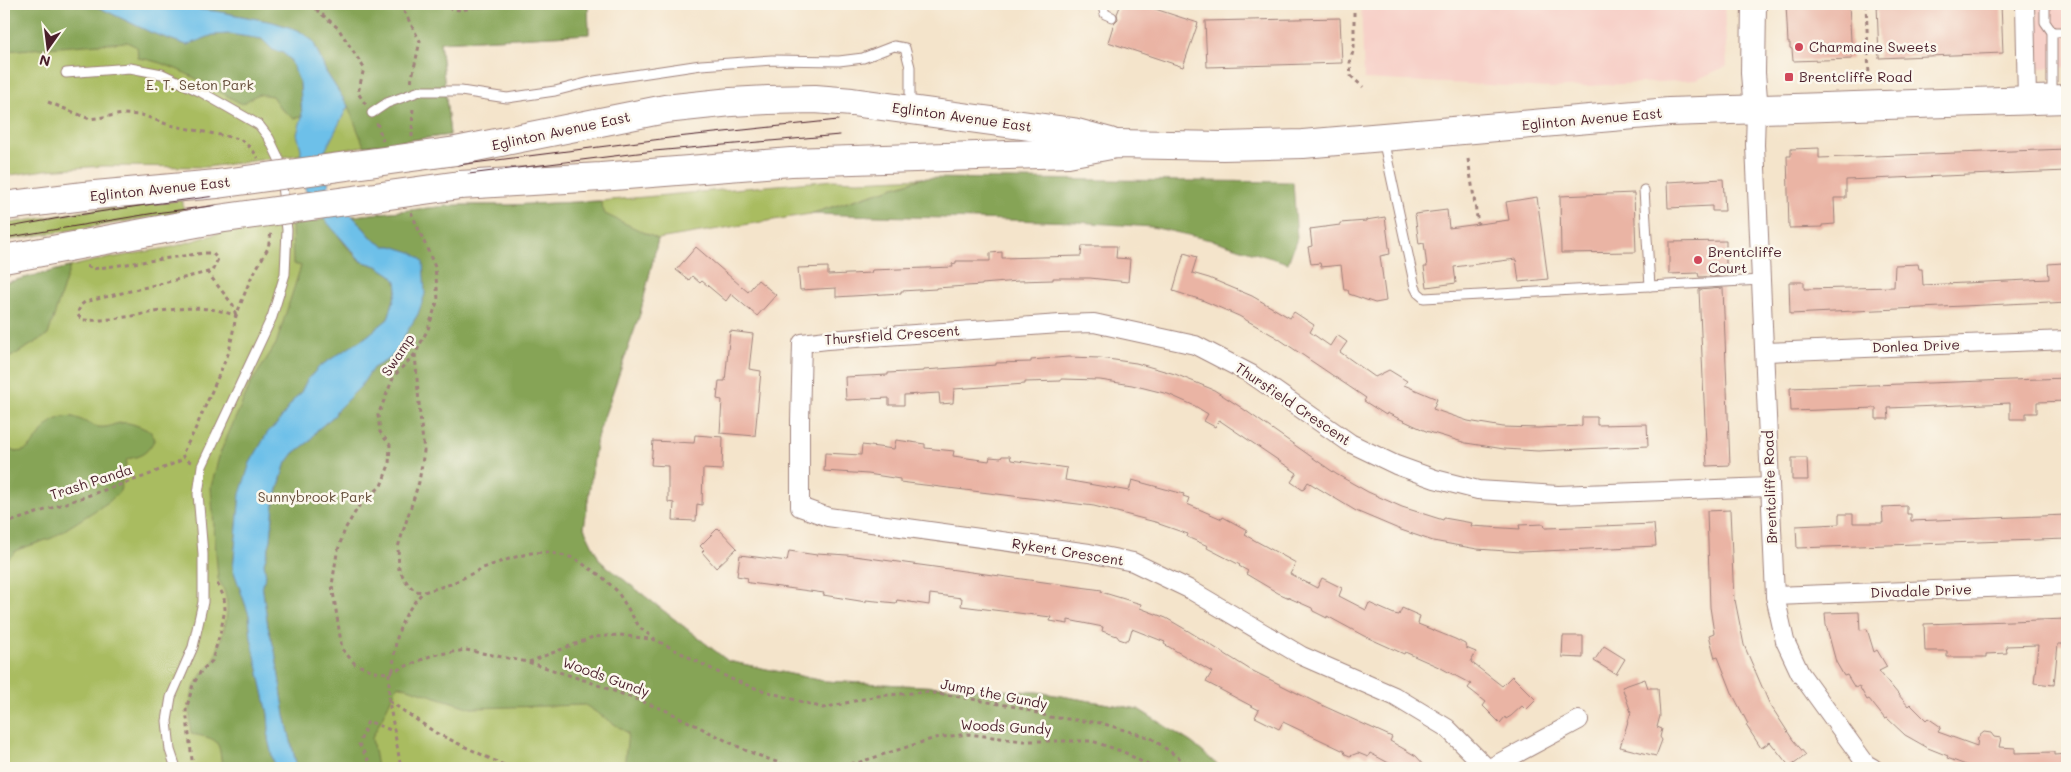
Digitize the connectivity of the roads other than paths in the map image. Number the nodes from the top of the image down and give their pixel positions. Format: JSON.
{"nodes":[{"id":1,"x":1104,"y":4,"type":"edge"},
{"id":2,"x":1754,"y":4,"type":"edge"},
{"id":3,"x":2025,"y":4,"type":"edge"},
{"id":4,"x":2045,"y":4,"type":"edge"},
{"id":5,"x":1112,"y":17,"type":"dead end"},
{"id":6,"x":2052,"y":32,"type":"junction"},
{"id":7,"x":2067,"y":32,"type":"edge"},
{"id":8,"x":66,"y":73,"type":"dead end"},
{"id":9,"x":2049,"y":99,"type":"edge"},
{"id":10,"x":910,"y":109,"type":"junction"},
{"id":11,"x":1756,"y":111,"type":"junction"},
{"id":12,"x":372,"y":113,"type":"road end"},
{"id":13,"x":1383,"y":138,"type":"junction"},
{"id":14,"x":1116,"y":144,"type":"junction"},
{"id":15,"x":1644,"y":190,"type":"dead end"},
{"id":16,"x":4,"y":206,"type":"edge"},
{"id":17,"x":4,"y":258,"type":"edge"},
{"id":18,"x":1762,"y":280,"type":"junction"},
{"id":19,"x":1650,"y":286,"type":"junction"},
{"id":20,"x":2067,"y":340,"type":"edge"},
{"id":21,"x":1765,"y":352,"type":"junction"},
{"id":22,"x":800,"y":421,"type":"joint"},
{"id":23,"x":1770,"y":487,"type":"junction"},
{"id":24,"x":2067,"y":584,"type":"edge"},
{"id":25,"x":1775,"y":596,"type":"junction"},
{"id":26,"x":1578,"y":720,"type":"dead end"},
{"id":27,"x":1868,"y":767,"type":"edge"},
{"id":28,"x":176,"y":768,"type":"edge"},
{"id":29,"x":1488,"y":768,"type":"edge"}],
"edges":[{"from":1,"to":5,"type":"lane"},
{"from":2,"to":11,"type":"street","name":"Brentcliffe Road"},
{"from":3,"to":9,"type":"street"},
{"from":4,"to":6,"type":"lane"},
{"from":6,"to":7,"type":"lane"},
{"from":6,"to":9,"type":"lane"},
{"from":8,"to":28,"type":"lane"},
{"from":9,"to":11,"type":"main road","name":"Eglinton Avenue East"},
{"from":10,"to":12,"type":"lane"},
{"from":10,"to":14,"type":"main road","name":"Eglinton Avenue East"},
{"from":10,"to":16,"type":"main road","name":"Eglinton Avenue East","bridge":true},
{"from":11,"to":13,"type":"main road","name":"Eglinton Avenue East"},
{"from":11,"to":18,"type":"street","name":"Brentcliffe Road"},
{"from":13,"to":14,"type":"main road","name":"Eglinton Avenue East"},
{"from":13,"to":19,"type":"lane"},
{"from":14,"to":17,"type":"main road","name":"Eglinton Avenue East","bridge":true},
{"from":15,"to":19,"type":"lane"},
{"from":18,"to":19,"type":"lane"},
{"from":18,"to":21,"type":"street","name":"Brentcliffe Road"},
{"from":20,"to":21,"type":"street","name":"Donlea Drive"},
{"from":21,"to":23,"type":"street","name":"Brentcliffe Road"},
{"from":22,"to":23,"type":"street","name":"Thursfield Crescent"},
{"from":22,"to":29,"type":"street","name":"Rykert Crescent"},
{"from":23,"to":25,"type":"street","name":"Brentcliffe Road"},
{"from":24,"to":25,"type":"street","name":"Divadale Drive"},
{"from":25,"to":27,"type":"street","name":"Brentcliffe Road"},
{"from":26,"to":29,"type":"street"}]}
